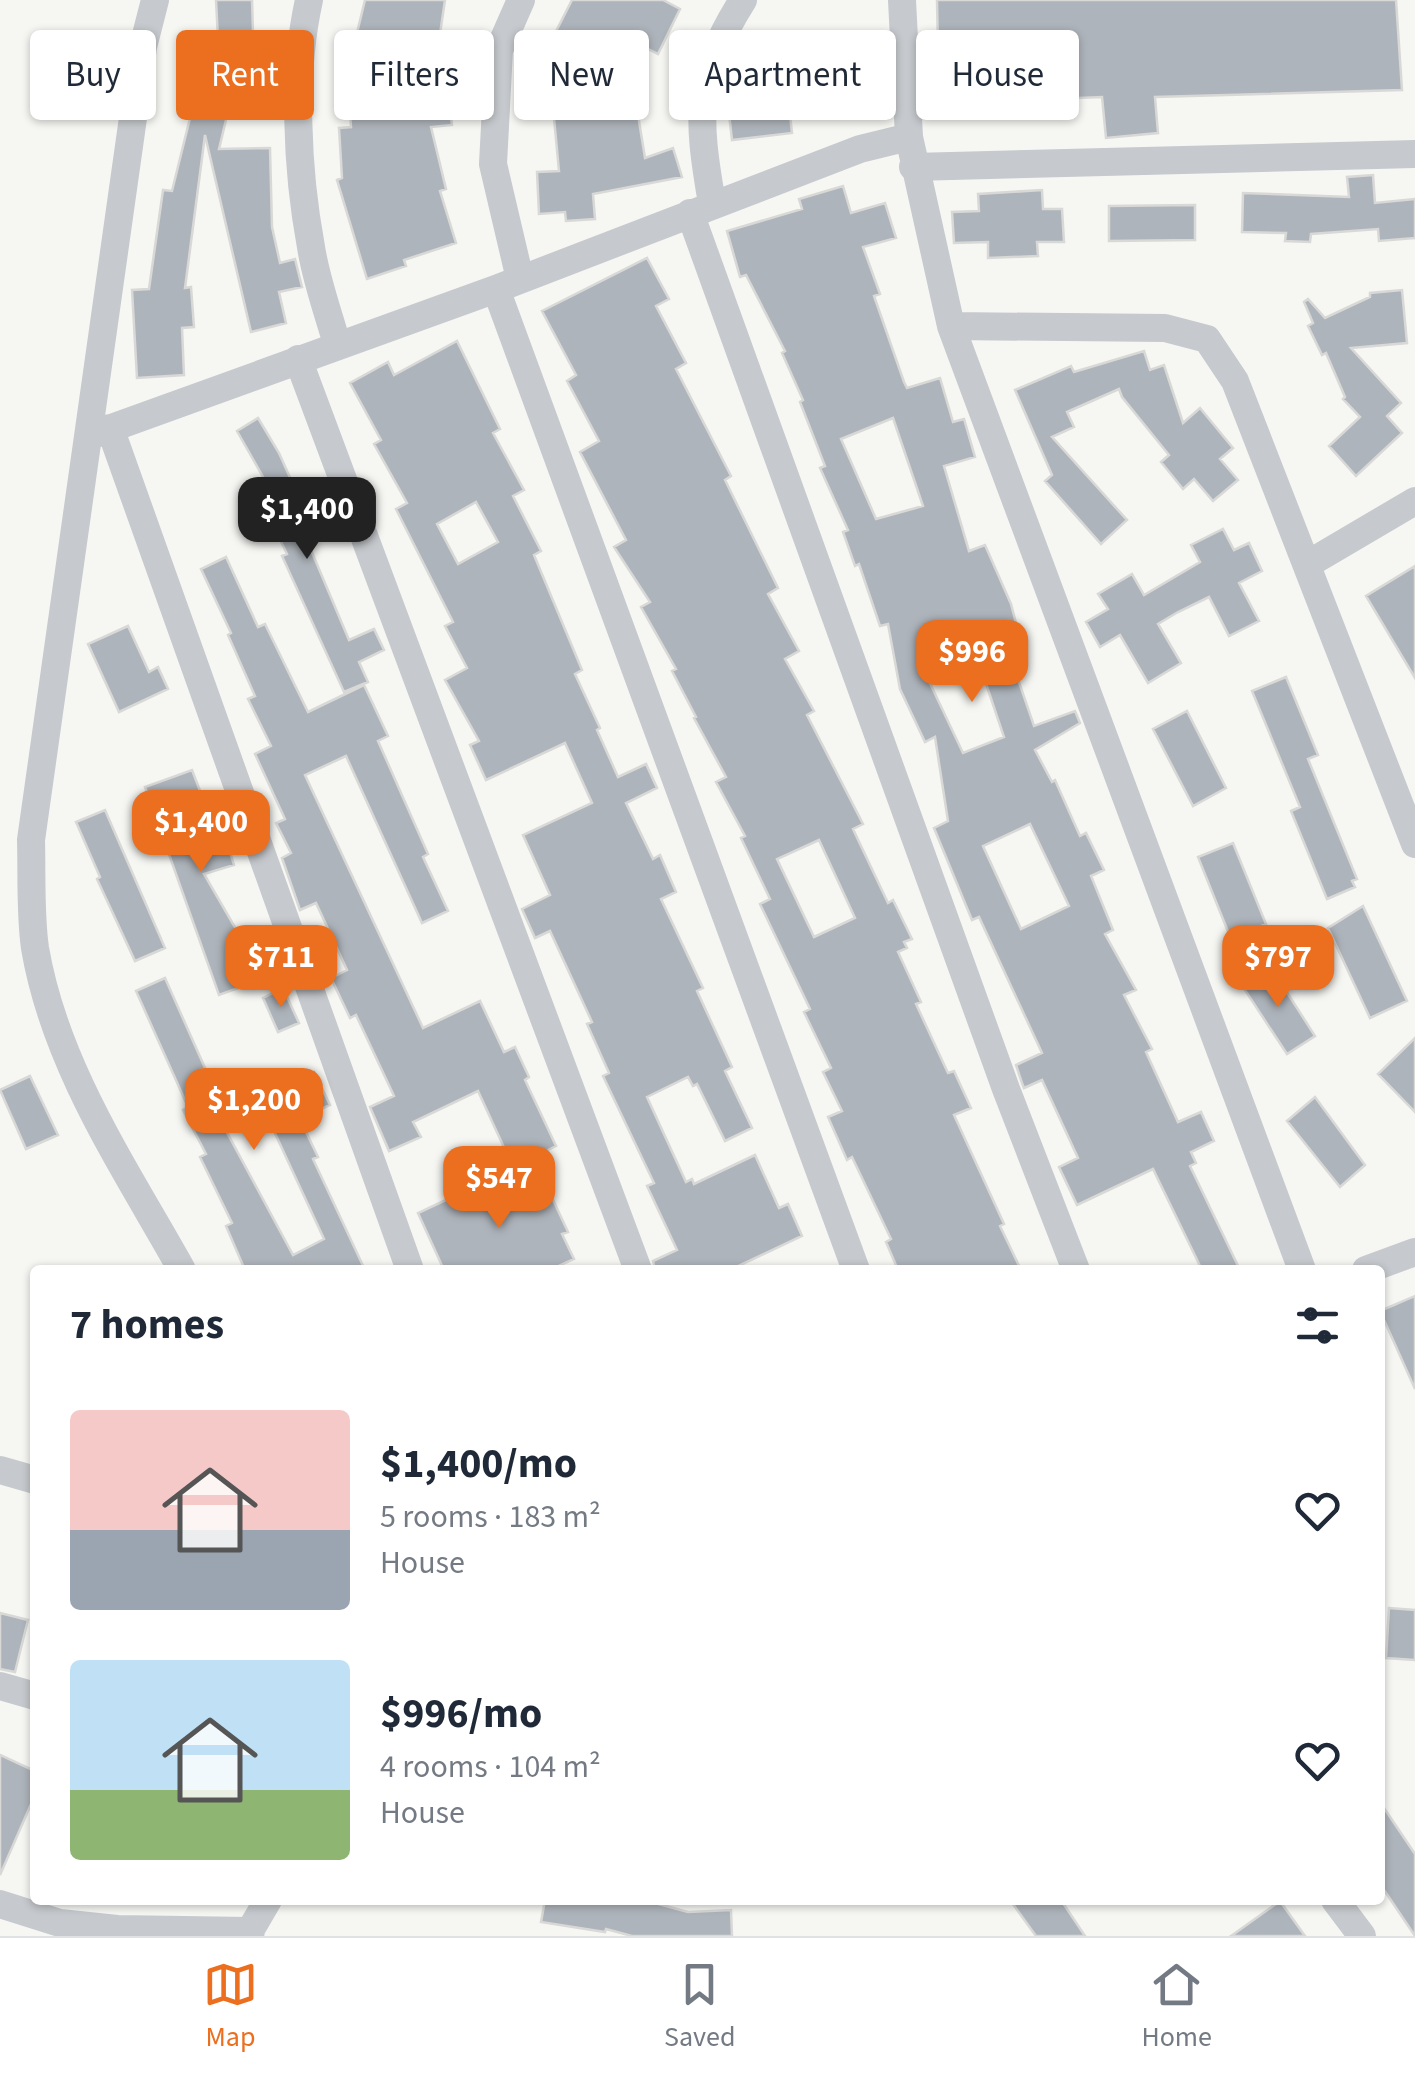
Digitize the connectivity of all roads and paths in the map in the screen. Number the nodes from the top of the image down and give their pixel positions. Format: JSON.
{"nodes":[{"id":1,"x":155,"y":0,"type":"edge"},
{"id":2,"x":309,"y":0,"type":"edge"},
{"id":3,"x":521,"y":0,"type":"edge"},
{"id":4,"x":743,"y":0,"type":"edge"},
{"id":5,"x":902,"y":0,"type":"edge"},
{"id":6,"x":909,"y":137,"type":"junction"},
{"id":7,"x":1415,"y":154,"type":"edge"},
{"id":8,"x":913,"y":166,"type":"junction"},
{"id":9,"x":701,"y":208,"type":"junction"},
{"id":10,"x":508,"y":284,"type":"junction"},
{"id":11,"x":952,"y":326,"type":"junction"},
{"id":12,"x":336,"y":344,"type":"junction"},
{"id":13,"x":298,"y":359,"type":"junction"},
{"id":14,"x":99,"y":432,"type":"junction"},
{"id":15,"x":1415,"y":501,"type":"edge"},
{"id":16,"x":1308,"y":564,"type":"junction"},
{"id":17,"x":1415,"y":844,"type":"edge"},
{"id":18,"x":1415,"y":1252,"type":"edge"},
{"id":19,"x":179,"y":1265,"type":"edge"},
{"id":20,"x":408,"y":1265,"type":"edge"},
{"id":21,"x":636,"y":1265,"type":"edge"},
{"id":22,"x":854,"y":1265,"type":"edge"},
{"id":23,"x":1074,"y":1265,"type":"edge"},
{"id":24,"x":1300,"y":1265,"type":"edge"},
{"id":25,"x":1380,"y":1265,"type":"edge"},
{"id":26,"x":0,"y":1470,"type":"edge"},
{"id":27,"x":30,"y":1479,"type":"edge"},
{"id":28,"x":0,"y":1686,"type":"edge"},
{"id":29,"x":30,"y":1695,"type":"edge"},
{"id":30,"x":0,"y":1904,"type":"edge"},
{"id":31,"x":265,"y":1905,"type":"edge"},
{"id":32,"x":1339,"y":1905,"type":"edge"},
{"id":33,"x":249,"y":1934,"type":"edge"},
{"id":34,"x":1362,"y":1936,"type":"edge"}],
"edges":[{"from":1,"to":14,"type":"street"},
{"from":2,"to":12,"type":"street"},
{"from":3,"to":10,"type":"street"},
{"from":4,"to":9,"type":"street"},
{"from":5,"to":6,"type":"street"},
{"from":6,"to":8,"type":"street"},
{"from":6,"to":9,"type":"street"},
{"from":7,"to":8,"type":"street"},
{"from":8,"to":11,"type":"street"},
{"from":9,"to":10,"type":"street"},
{"from":9,"to":23,"type":"street"},
{"from":10,"to":12,"type":"street"},
{"from":10,"to":22,"type":"street"},
{"from":11,"to":16,"type":"street"},
{"from":11,"to":24,"type":"street"},
{"from":12,"to":13,"type":"street"},
{"from":13,"to":14,"type":"street"},
{"from":13,"to":21,"type":"street"},
{"from":14,"to":19,"type":"street"},
{"from":14,"to":20,"type":"street"},
{"from":15,"to":16,"type":"street"},
{"from":16,"to":17,"type":"street"},
{"from":18,"to":25,"type":"street"},
{"from":26,"to":27,"type":"street"},
{"from":28,"to":29,"type":"street"},
{"from":30,"to":33,"type":"street"},
{"from":31,"to":33,"type":"street"},
{"from":32,"to":34,"type":"street"}]}
